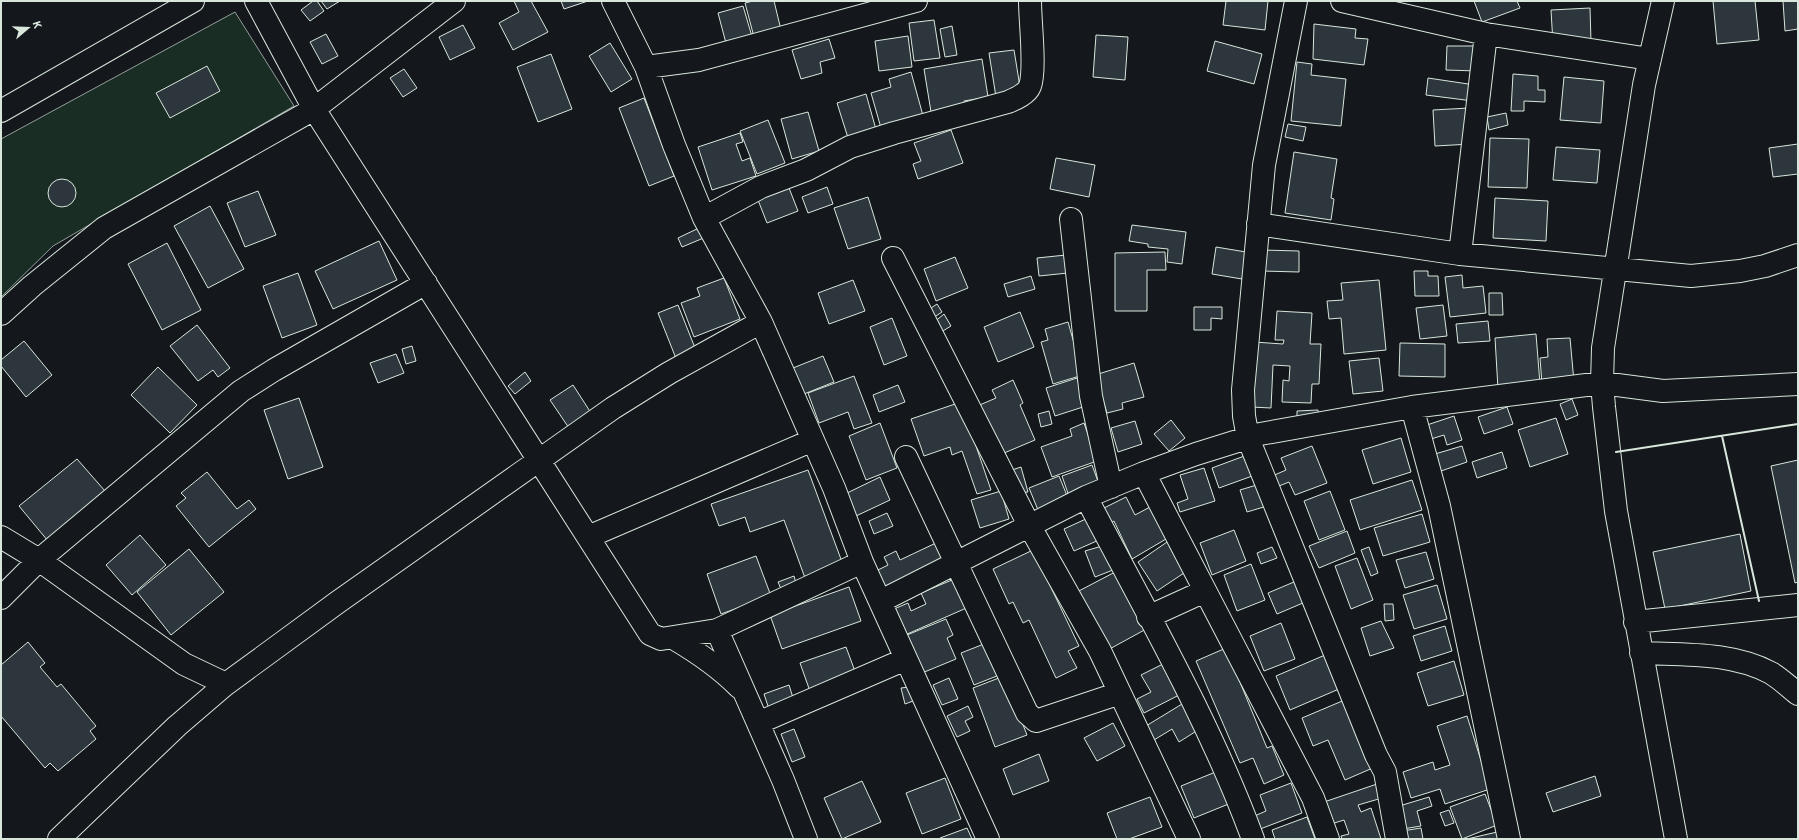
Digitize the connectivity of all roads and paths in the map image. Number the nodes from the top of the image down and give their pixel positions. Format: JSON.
{"nodes":[{"id":1,"x":193,"y":1,"type":"edge"},
{"id":2,"x":256,"y":1,"type":"edge"},
{"id":3,"x":454,"y":1,"type":"edge"},
{"id":4,"x":613,"y":1,"type":"edge"},
{"id":5,"x":916,"y":1,"type":"edge"},
{"id":6,"x":1030,"y":1,"type":"edge"},
{"id":7,"x":1296,"y":1,"type":"edge"},
{"id":8,"x":1342,"y":1,"type":"edge"},
{"id":9,"x":1663,"y":1,"type":"edge"},
{"id":10,"x":1486,"y":34,"type":"junction"},
{"id":11,"x":1650,"y":59,"type":"junction"},
{"id":12,"x":646,"y":67,"type":"junction"},
{"id":13,"x":314,"y":109,"type":"junction"},
{"id":14,"x":1,"y":111,"type":"edge"},
{"id":15,"x":704,"y":218,"type":"junction"},
{"id":16,"x":1071,"y":219,"type":"dead end"},
{"id":17,"x":1258,"y":224,"type":"junction"},
{"id":18,"x":1460,"y":254,"type":"junction"},
{"id":19,"x":1798,"y":255,"type":"edge"},
{"id":20,"x":893,"y":258,"type":"dead end"},
{"id":21,"x":1615,"y":268,"type":"junction"},
{"id":22,"x":426,"y":283,"type":"junction"},
{"id":23,"x":1,"y":314,"type":"edge"},
{"id":24,"x":761,"y":322,"type":"junction"},
{"id":25,"x":1602,"y":384,"type":"junction"},
{"id":26,"x":1798,"y":384,"type":"edge"},
{"id":27,"x":1412,"y":407,"type":"junction"},
{"id":28,"x":1248,"y":438,"type":"junction"},
{"id":29,"x":813,"y":440,"type":"junction"},
{"id":30,"x":906,"y":457,"type":"dead end"},
{"id":31,"x":539,"y":462,"type":"junction"},
{"id":32,"x":1144,"y":473,"type":"junction"},
{"id":33,"x":1111,"y":487,"type":"junction"},
{"id":34,"x":1086,"y":497,"type":"junction"},
{"id":35,"x":1029,"y":525,"type":"junction"},
{"id":36,"x":1,"y":537,"type":"edge"},
{"id":37,"x":588,"y":537,"type":"junction"},
{"id":38,"x":39,"y":560,"type":"junction"},
{"id":39,"x":862,"y":562,"type":"junction"},
{"id":40,"x":956,"y":563,"type":"junction"},
{"id":41,"x":1205,"y":591,"type":"junction"},
{"id":42,"x":1,"y":598,"type":"edge"},
{"id":43,"x":881,"y":601,"type":"junction"},
{"id":44,"x":1798,"y":605,"type":"edge"},
{"id":45,"x":1148,"y":617,"type":"junction"},
{"id":46,"x":1635,"y":622,"type":"junction"},
{"id":47,"x":717,"y":630,"type":"junction"},
{"id":48,"x":672,"y":638,"type":"junction"},
{"id":49,"x":1641,"y":653,"type":"junction"},
{"id":50,"x":906,"y":660,"type":"junction"},
{"id":51,"x":226,"y":684,"type":"junction"},
{"id":52,"x":1120,"y":693,"type":"junction"},
{"id":53,"x":1798,"y":694,"type":"edge"},
{"id":54,"x":746,"y":696,"type":"junction"},
{"id":55,"x":758,"y":723,"type":"junction"},
{"id":56,"x":59,"y":839,"type":"edge"},
{"id":57,"x":806,"y":839,"type":"edge"},
{"id":58,"x":988,"y":839,"type":"edge"},
{"id":59,"x":1189,"y":839,"type":"edge"},
{"id":60,"x":1253,"y":839,"type":"edge"},
{"id":61,"x":1328,"y":839,"type":"edge"},
{"id":62,"x":1397,"y":839,"type":"edge"},
{"id":63,"x":1509,"y":839,"type":"edge"},
{"id":64,"x":1676,"y":839,"type":"edge"}],
"edges":[{"from":1,"to":14,"type":"street"},
{"from":2,"to":13,"type":"street"},
{"from":3,"to":13,"type":"street"},
{"from":4,"to":12,"type":"street"},
{"from":5,"to":12,"type":"street"},
{"from":6,"to":15,"type":"street"},
{"from":7,"to":17,"type":"street"},
{"from":8,"to":10,"type":"street"},
{"from":9,"to":11,"type":"street"},
{"from":10,"to":11,"type":"street"},
{"from":10,"to":18,"type":"street"},
{"from":11,"to":21,"type":"street"},
{"from":12,"to":15,"type":"street"},
{"from":13,"to":22,"type":"street"},
{"from":13,"to":23,"type":"street"},
{"from":15,"to":24,"type":"street"},
{"from":16,"to":33,"type":"street"},
{"from":17,"to":18,"type":"street"},
{"from":17,"to":28,"type":"street"},
{"from":18,"to":21,"type":"street"},
{"from":19,"to":21,"type":"street"},
{"from":20,"to":35,"type":"street"},
{"from":21,"to":25,"type":"street"},
{"from":22,"to":31,"type":"street"},
{"from":22,"to":38,"type":"street"},
{"from":24,"to":29,"type":"street"},
{"from":24,"to":31,"type":"street"},
{"from":25,"to":26,"type":"street"},
{"from":25,"to":27,"type":"street"},
{"from":25,"to":46,"type":"street"},
{"from":27,"to":28,"type":"street"},
{"from":27,"to":63,"type":"street"},
{"from":28,"to":32,"type":"street"},
{"from":28,"to":62,"type":"street"},
{"from":29,"to":37,"type":"street"},
{"from":29,"to":39,"type":"street"},
{"from":30,"to":40,"type":"street"},
{"from":31,"to":37,"type":"street"},
{"from":31,"to":51,"type":"street"},
{"from":32,"to":33,"type":"street"},
{"from":32,"to":41,"type":"street"},
{"from":33,"to":34,"type":"street"},
{"from":34,"to":35,"type":"street"},
{"from":34,"to":45,"type":"street"},
{"from":35,"to":40,"type":"street"},
{"from":35,"to":52,"type":"street"},
{"from":36,"to":38,"type":"street"},
{"from":37,"to":48,"type":"street"},
{"from":38,"to":42,"type":"street"},
{"from":38,"to":51,"type":"street"},
{"from":39,"to":43,"type":"street"},
{"from":39,"to":47,"type":"street"},
{"from":40,"to":43,"type":"street"},
{"from":40,"to":52,"type":"street"},
{"from":41,"to":45,"type":"street"},
{"from":41,"to":61,"type":"street"},
{"from":43,"to":50,"type":"street"},
{"from":44,"to":46,"type":"street"},
{"from":45,"to":60,"type":"street"},
{"from":46,"to":49,"type":"street"},
{"from":47,"to":48,"type":"street"},
{"from":47,"to":54,"type":"street"},
{"from":48,"to":54,"type":"street"},
{"from":49,"to":53,"type":"street"},
{"from":49,"to":64,"type":"street"},
{"from":50,"to":55,"type":"street"},
{"from":50,"to":58,"type":"street"},
{"from":51,"to":56,"type":"street"},
{"from":52,"to":59,"type":"street"},
{"from":54,"to":55,"type":"street"},
{"from":55,"to":57,"type":"street"}]}
